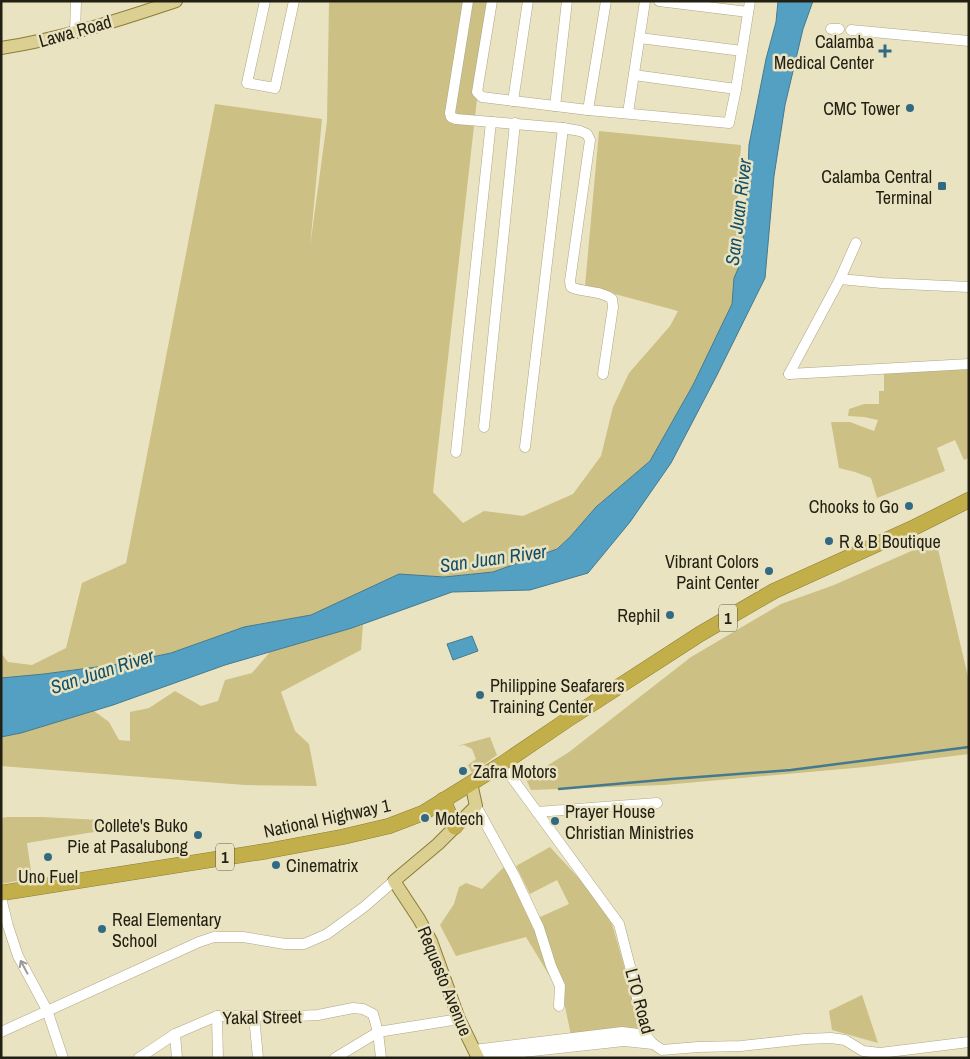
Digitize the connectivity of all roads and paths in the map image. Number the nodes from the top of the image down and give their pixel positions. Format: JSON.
{"nodes":[{"id":1,"x":76,"y":1,"type":"edge"},
{"id":2,"x":176,"y":1,"type":"edge"},
{"id":3,"x":265,"y":1,"type":"edge"},
{"id":4,"x":294,"y":1,"type":"edge"},
{"id":5,"x":468,"y":1,"type":"edge"},
{"id":6,"x":492,"y":1,"type":"edge"},
{"id":7,"x":528,"y":1,"type":"edge"},
{"id":8,"x":567,"y":1,"type":"edge"},
{"id":9,"x":606,"y":1,"type":"edge"},
{"id":10,"x":646,"y":1,"type":"edge"},
{"id":11,"x":659,"y":1,"type":"edge"},
{"id":12,"x":749,"y":6,"type":"edge"},
{"id":13,"x":851,"y":30,"type":"dead end"},
{"id":14,"x":75,"y":32,"type":"junction"},
{"id":15,"x":640,"y":38,"type":"junction"},
{"id":16,"x":969,"y":41,"type":"edge"},
{"id":17,"x":1,"y":48,"type":"edge"},
{"id":18,"x":742,"y":51,"type":"junction"},
{"id":19,"x":634,"y":75,"type":"junction"},
{"id":20,"x":736,"y":89,"type":"junction"},
{"id":21,"x":513,"y":101,"type":"junction"},
{"id":22,"x":555,"y":106,"type":"junction"},
{"id":23,"x":588,"y":110,"type":"junction"},
{"id":24,"x":628,"y":114,"type":"junction"},
{"id":25,"x":491,"y":122,"type":"junction"},
{"id":26,"x":515,"y":124,"type":"junction"},
{"id":27,"x":563,"y":128,"type":"junction"},
{"id":28,"x":856,"y":243,"type":"dead end"},
{"id":29,"x":840,"y":279,"type":"junction"},
{"id":30,"x":969,"y":287,"type":"edge"},
{"id":31,"x":969,"y":364,"type":"edge"},
{"id":32,"x":603,"y":374,"type":"dead end"},
{"id":33,"x":484,"y":428,"type":"dead end"},
{"id":34,"x":525,"y":447,"type":"dead end"},
{"id":35,"x":456,"y":452,"type":"dead end"},
{"id":36,"x":969,"y":500,"type":"edge"},
{"id":37,"x":502,"y":764,"type":"junction"},
{"id":38,"x":471,"y":783,"type":"junction"},
{"id":39,"x":443,"y":800,"type":"junction"},
{"id":40,"x":657,"y":803,"type":"dead end"},
{"id":41,"x":476,"y":806,"type":"junction"},
{"id":42,"x":537,"y":812,"type":"junction"},
{"id":43,"x":455,"y":828,"type":"junction"},
{"id":44,"x":394,"y":881,"type":"junction"},
{"id":45,"x":1,"y":893,"type":"edge"},
{"id":46,"x":1,"y":898,"type":"edge"},
{"id":47,"x":559,"y":1006,"type":"dead end"},
{"id":48,"x":48,"y":1010,"type":"junction"},
{"id":49,"x":217,"y":1016,"type":"junction"},
{"id":50,"x":254,"y":1016,"type":"junction"},
{"id":51,"x":459,"y":1019,"type":"junction"},
{"id":52,"x":1,"y":1032,"type":"edge"},
{"id":53,"x":378,"y":1032,"type":"junction"},
{"id":54,"x":175,"y":1034,"type":"junction"},
{"id":55,"x":646,"y":1035,"type":"junction"},
{"id":56,"x":969,"y":1042,"type":"edge"},
{"id":57,"x":653,"y":1044,"type":"junction"},
{"id":58,"x":476,"y":1055,"type":"edge"},
{"id":59,"x":63,"y":1058,"type":"edge"},
{"id":60,"x":140,"y":1058,"type":"edge"},
{"id":61,"x":177,"y":1058,"type":"edge"},
{"id":62,"x":218,"y":1058,"type":"edge"},
{"id":63,"x":258,"y":1058,"type":"edge"},
{"id":64,"x":335,"y":1058,"type":"edge"},
{"id":65,"x":381,"y":1058,"type":"edge"}],
"edges":[{"from":1,"to":14,"type":"street"},
{"from":2,"to":14,"type":"main road","name":"Lawa Road"},
{"from":3,"to":4,"type":"street"},
{"from":5,"to":25,"type":"street"},
{"from":6,"to":21,"type":"street"},
{"from":7,"to":21,"type":"street"},
{"from":8,"to":22,"type":"street"},
{"from":9,"to":23,"type":"street"},
{"from":10,"to":15,"type":"street"},
{"from":11,"to":12,"type":"street"},
{"from":12,"to":18,"type":"street"},
{"from":13,"to":16,"type":"street"},
{"from":14,"to":17,"type":"main road","name":"Lawa Road"},
{"from":15,"to":18,"type":"street"},
{"from":15,"to":19,"type":"street"},
{"from":18,"to":20,"type":"street"},
{"from":19,"to":20,"type":"street"},
{"from":19,"to":24,"type":"street"},
{"from":20,"to":24,"type":"street"},
{"from":21,"to":22,"type":"street"},
{"from":22,"to":23,"type":"street"},
{"from":23,"to":24,"type":"street"},
{"from":25,"to":26,"type":"street"},
{"from":25,"to":35,"type":"street"},
{"from":26,"to":27,"type":"street"},
{"from":26,"to":33,"type":"street"},
{"from":27,"to":32,"type":"street"},
{"from":27,"to":34,"type":"street"},
{"from":28,"to":29,"type":"street"},
{"from":29,"to":30,"type":"street"},
{"from":29,"to":31,"type":"street"},
{"from":36,"to":37,"type":"highway","name":"National Highway 1","number":"1"},
{"from":37,"to":38,"type":"highway","name":"National Highway 1","number":"1"},
{"from":37,"to":42,"type":"street","name":"LTO Road"},
{"from":38,"to":39,"type":"highway","name":"National Highway 1","number":"1"},
{"from":38,"to":41,"type":"main road"},
{"from":39,"to":43,"type":"highway"},
{"from":39,"to":45,"type":"highway","name":"National Highway 1","number":"1"},
{"from":40,"to":42,"type":"street"},
{"from":41,"to":43,"type":"main road"},
{"from":41,"to":47,"type":"street"},
{"from":42,"to":55,"type":"street","name":"LTO Road"},
{"from":43,"to":44,"type":"main road"},
{"from":44,"to":48,"type":"street"},
{"from":44,"to":51,"type":"main road","name":"Requesto Avenue"},
{"from":48,"to":46,"type":"street","one_way":true},
{"from":48,"to":52,"type":"street"},
{"from":48,"to":59,"type":"street"},
{"from":49,"to":50,"type":"street","name":"Yakal Street"},
{"from":49,"to":54,"type":"street","name":"Yakal Street"},
{"from":49,"to":62,"type":"street"},
{"from":50,"to":53,"type":"street","name":"Yakal Street"},
{"from":50,"to":63,"type":"street"},
{"from":51,"to":53,"type":"street"},
{"from":51,"to":58,"type":"main road","name":"Requesto Avenue"},
{"from":53,"to":64,"type":"street"},
{"from":53,"to":65,"type":"street"},
{"from":54,"to":60,"type":"street","name":"Yakal Street"},
{"from":54,"to":61,"type":"street"},
{"from":55,"to":57,"type":"street","name":"LTO Road"},
{"from":55,"to":58,"type":"street"},
{"from":56,"to":57,"type":"street","name":"LTO Road"},
{"from":57,"to":58,"type":"street"}]}
